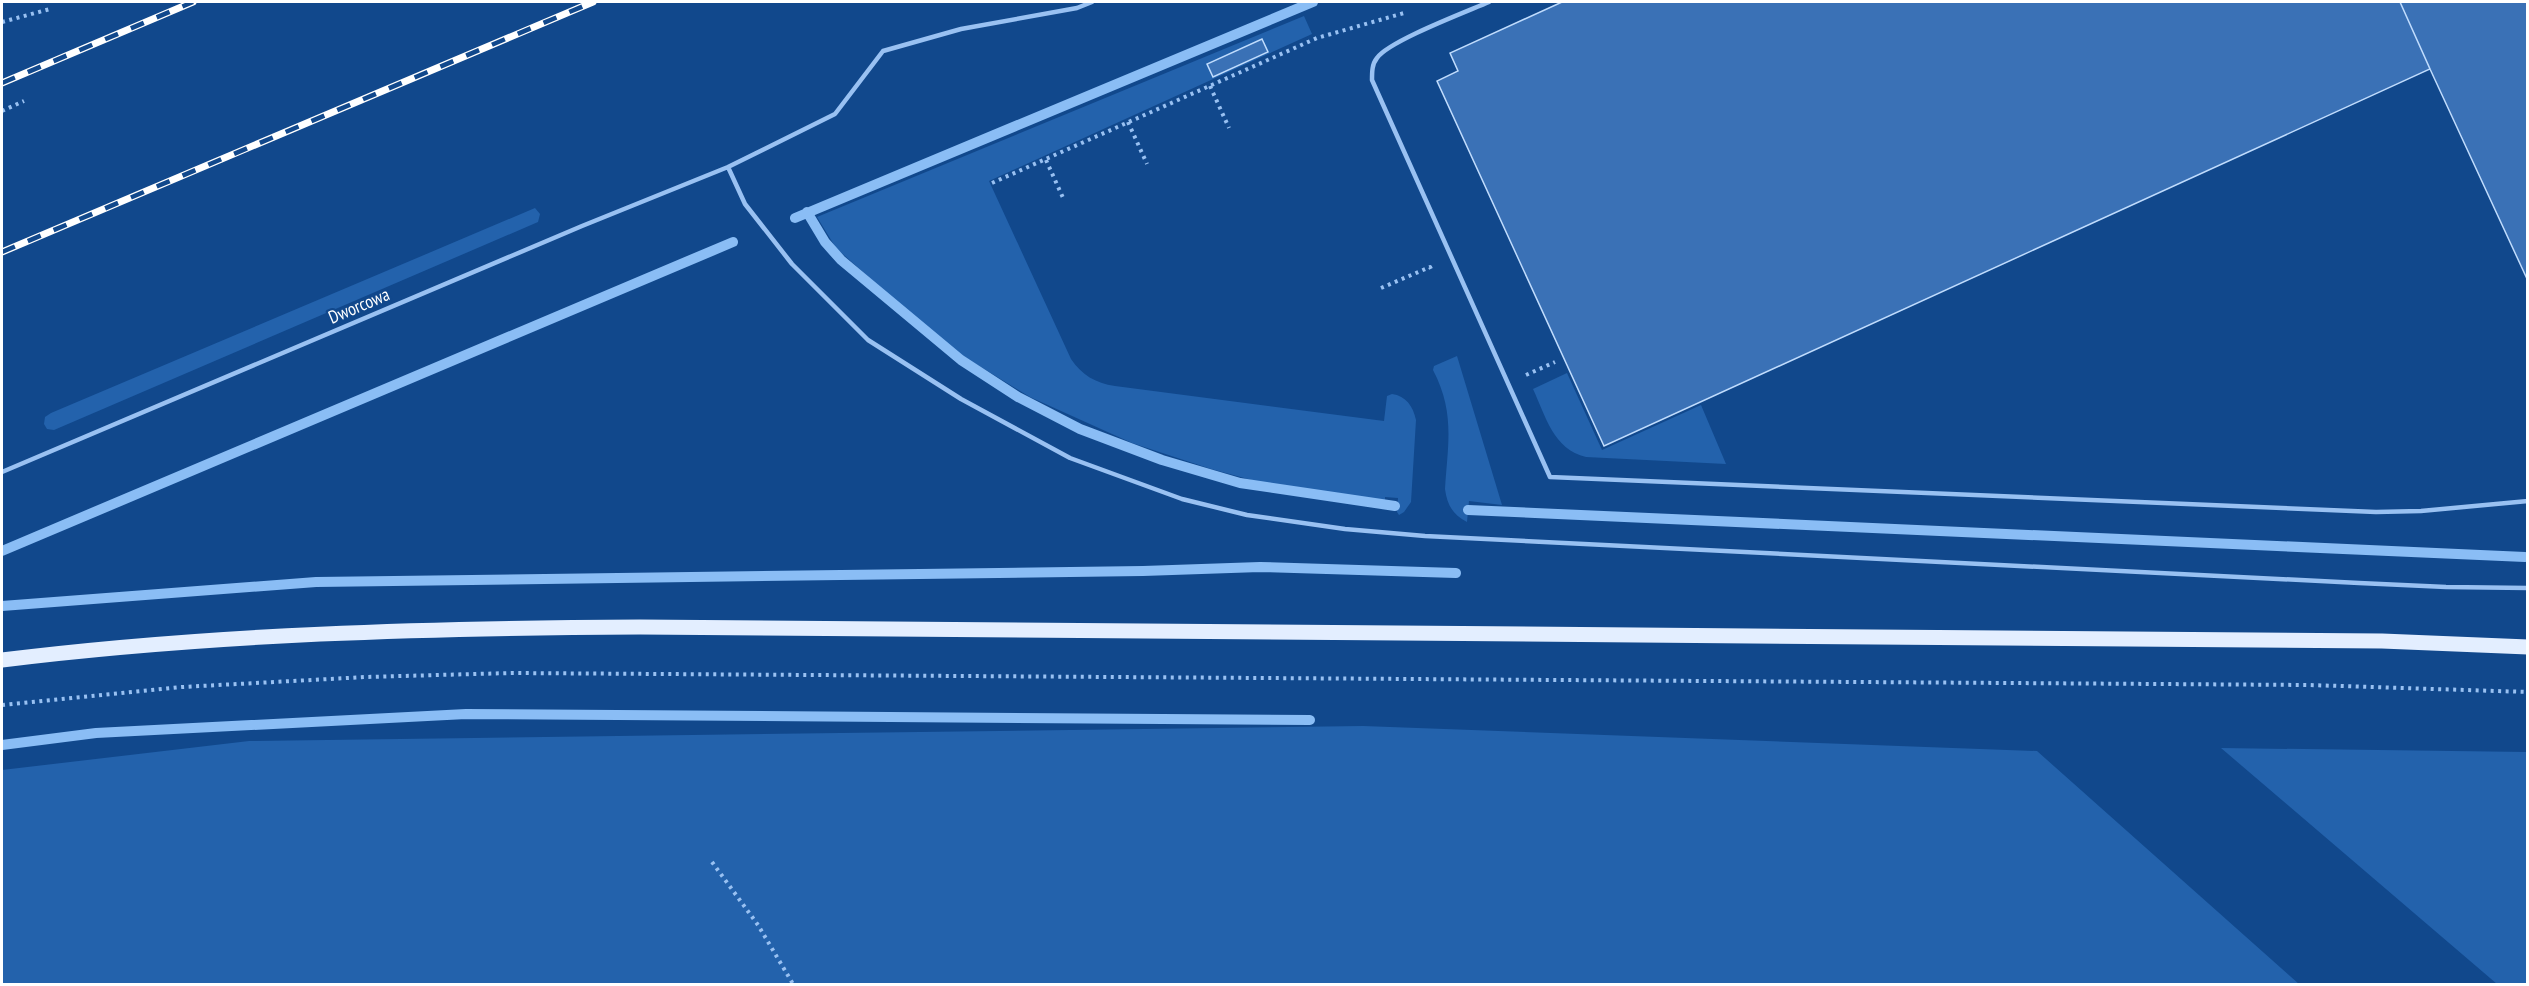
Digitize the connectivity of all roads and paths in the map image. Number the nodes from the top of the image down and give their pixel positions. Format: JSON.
{"nodes":[{"id":1,"x":1092,"y":2,"type":"edge"},
{"id":2,"x":1489,"y":2,"type":"edge"},
{"id":3,"x":50,"y":9,"type":"dead end"},
{"id":4,"x":1411,"y":11,"type":"dead end"},
{"id":5,"x":2,"y":22,"type":"edge"},
{"id":6,"x":1210,"y":86,"type":"junction"},
{"id":7,"x":24,"y":101,"type":"dead end"},
{"id":8,"x":2,"y":111,"type":"edge"},
{"id":9,"x":1128,"y":122,"type":"junction"},
{"id":10,"x":1229,"y":128,"type":"dead end"},
{"id":11,"x":1046,"y":160,"type":"junction"},
{"id":12,"x":1147,"y":164,"type":"dead end"},
{"id":13,"x":728,"y":167,"type":"junction"},
{"id":14,"x":992,"y":183,"type":"dead end"},
{"id":15,"x":1064,"y":200,"type":"dead end"},
{"id":16,"x":1411,"y":276,"type":"dead end"},
{"id":17,"x":1380,"y":288,"type":"dead end"},
{"id":18,"x":2,"y":472,"type":"edge"},
{"id":19,"x":2528,"y":501,"type":"edge"},
{"id":20,"x":2528,"y":588,"type":"edge"},
{"id":21,"x":2528,"y":647,"type":"edge"},
{"id":22,"x":2,"y":660,"type":"edge"},
{"id":23,"x":2528,"y":692,"type":"edge"},
{"id":24,"x":2,"y":705,"type":"edge"},
{"id":25,"x":711,"y":862,"type":"dead end"},
{"id":26,"x":793,"y":984,"type":"edge"}],
"edges":[{"from":1,"to":13,"type":"lane","name":"Dworcowa"},
{"from":2,"to":19,"type":"lane"},
{"from":3,"to":5,"type":"path"},
{"from":4,"to":6,"type":"path"},
{"from":6,"to":9,"type":"path"},
{"from":6,"to":10,"type":"path"},
{"from":7,"to":8,"type":"path"},
{"from":9,"to":11,"type":"path"},
{"from":9,"to":12,"type":"path"},
{"from":11,"to":14,"type":"path"},
{"from":11,"to":15,"type":"path"},
{"from":13,"to":18,"type":"lane","name":"Dworcowa"},
{"from":13,"to":20,"type":"lane"},
{"from":16,"to":17,"type":"path"},
{"from":21,"to":22,"type":"main road"},
{"from":23,"to":24,"type":"path"},
{"from":25,"to":26,"type":"path"}]}
